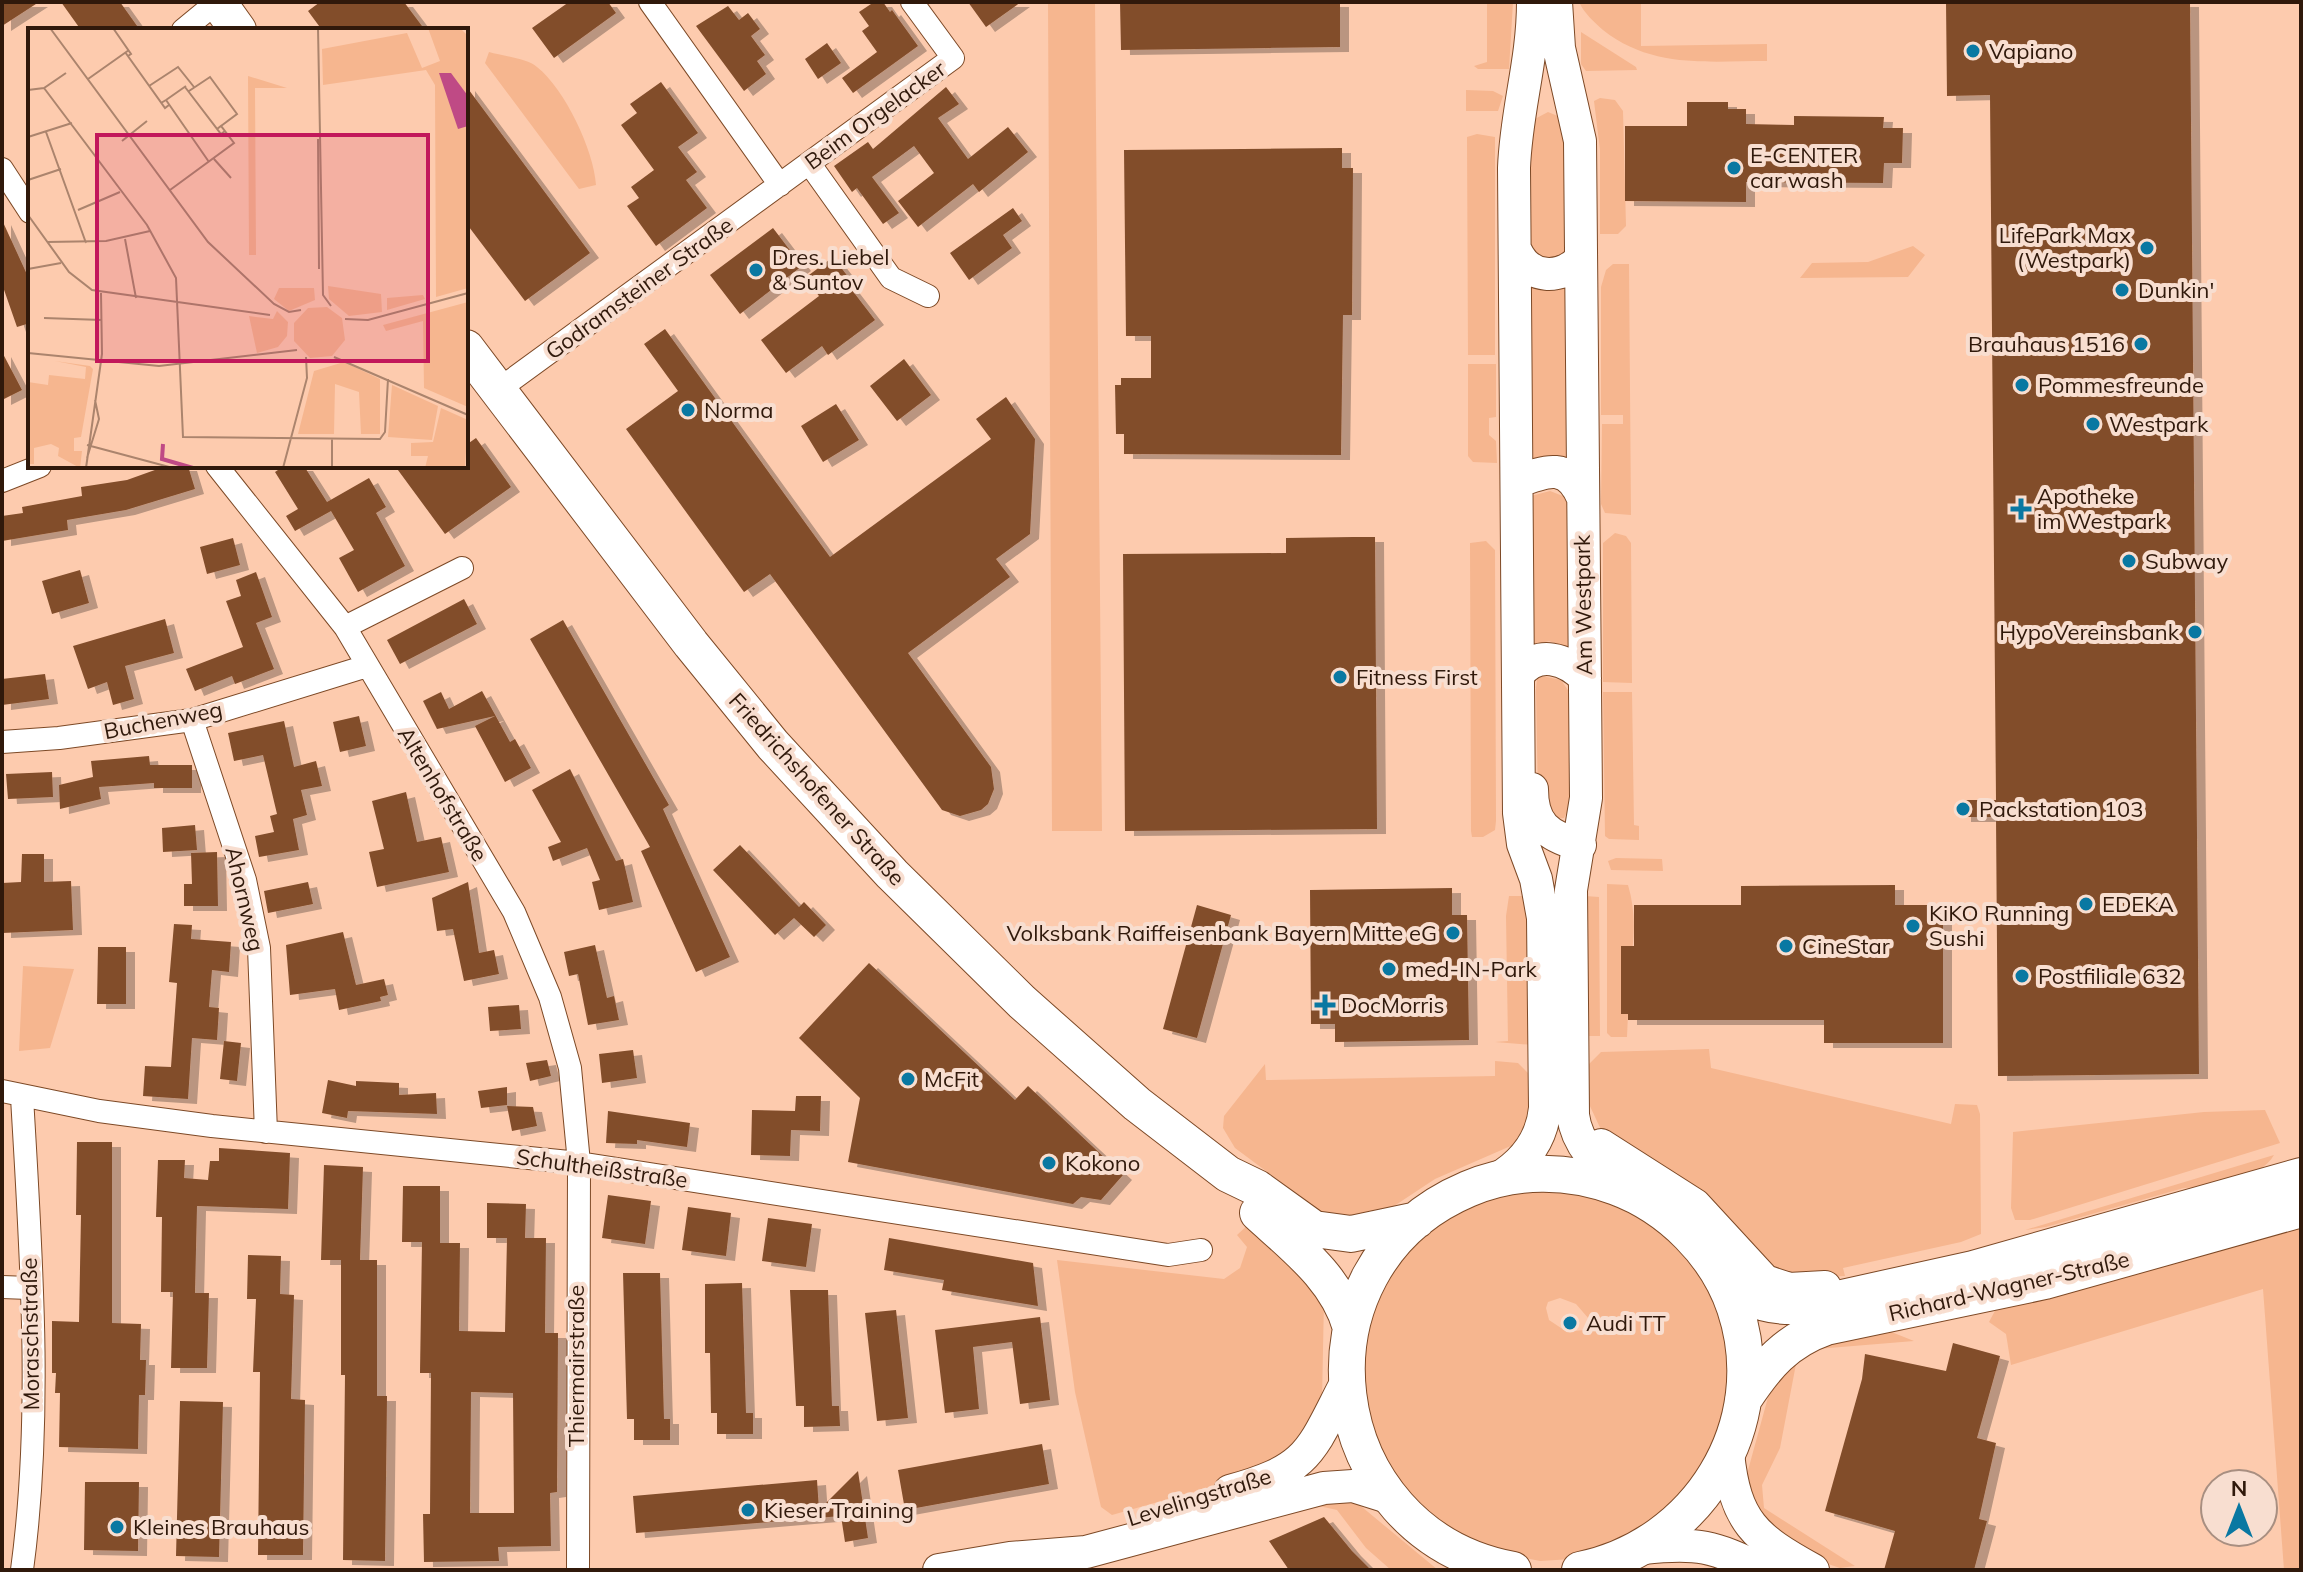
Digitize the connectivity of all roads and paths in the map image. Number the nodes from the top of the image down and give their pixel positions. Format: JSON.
{"nodes":[{"id":1,"x":218,"y":2,"type":"edge"},
{"id":2,"x":650,"y":2,"type":"edge"},
{"id":3,"x":912,"y":2,"type":"edge"},
{"id":4,"x":1533,"y":2,"type":"edge"},
{"id":5,"x":1556,"y":2,"type":"edge"},
{"id":6,"x":186,"y":28,"type":"edge"},
{"id":7,"x":237,"y":28,"type":"edge"},
{"id":8,"x":1569,"y":87,"type":"junction"},
{"id":9,"x":1526,"y":112,"type":"junction"},
{"id":10,"x":1578,"y":120,"type":"junction"},
{"id":11,"x":809,"y":163,"type":"junction"},
{"id":12,"x":2,"y":169,"type":"edge"},
{"id":13,"x":780,"y":185,"type":"junction"},
{"id":14,"x":28,"y":209,"type":"edge"},
{"id":15,"x":1516,"y":251,"type":"junction"},
{"id":16,"x":1581,"y":259,"type":"junction"},
{"id":17,"x":928,"y":296,"type":"dead end"},
{"id":18,"x":468,"y":351,"type":"edge"},
{"id":19,"x":498,"y":390,"type":"junction"},
{"id":20,"x":35,"y":468,"type":"edge"},
{"id":21,"x":219,"y":468,"type":"edge"},
{"id":22,"x":2,"y":481,"type":"edge"},
{"id":23,"x":1517,"y":482,"type":"junction"},
{"id":24,"x":1583,"y":498,"type":"junction"},
{"id":25,"x":462,"y":568,"type":"dead end"},
{"id":26,"x":345,"y":627,"type":"junction"},
{"id":27,"x":367,"y":666,"type":"junction"},
{"id":28,"x":1519,"y":674,"type":"junction"},
{"id":29,"x":1585,"y":678,"type":"junction"},
{"id":30,"x":192,"y":720,"type":"junction"},
{"id":31,"x":1517,"y":720,"type":"junction"},
{"id":32,"x":2,"y":742,"type":"edge"},
{"id":33,"x":1580,"y":845,"type":"junction"},
{"id":34,"x":1573,"y":1093,"type":"junction"},
{"id":35,"x":12,"y":1094,"type":"edge"},
{"id":36,"x":266,"y":1132,"type":"junction"},
{"id":37,"x":579,"y":1163,"type":"junction"},
{"id":38,"x":1228,"y":1174,"type":"junction"},
{"id":39,"x":2301,"y":1176,"type":"edge"},
{"id":40,"x":1497,"y":1179,"type":"junction"},
{"id":41,"x":1626,"y":1190,"type":"junction"},
{"id":42,"x":2301,"y":1209,"type":"edge"},
{"id":43,"x":1417,"y":1220,"type":"junction"},
{"id":44,"x":1201,"y":1250,"type":"dead end"},
{"id":45,"x":1720,"y":1275,"type":"junction"},
{"id":46,"x":2,"y":1287,"type":"edge"},
{"id":47,"x":29,"y":1288,"type":"junction"},
{"id":48,"x":1885,"y":1289,"type":"junction"},
{"id":49,"x":1351,"y":1328,"type":"junction"},
{"id":50,"x":1346,"y":1383,"type":"junction"},
{"id":51,"x":1743,"y":1400,"type":"junction"},
{"id":52,"x":1728,"y":1453,"type":"junction"},
{"id":53,"x":1388,"y":1497,"type":"junction"},
{"id":54,"x":1643,"y":1548,"type":"junction"},
{"id":55,"x":1010,"y":1558,"type":"junction"},
{"id":56,"x":1454,"y":1559,"type":"edge"},
{"id":57,"x":22,"y":1570,"type":"edge"},
{"id":58,"x":578,"y":1570,"type":"edge"},
{"id":59,"x":939,"y":1570,"type":"edge"},
{"id":60,"x":1513,"y":1570,"type":"edge"},
{"id":61,"x":1580,"y":1570,"type":"edge"},
{"id":62,"x":1763,"y":1570,"type":"edge"},
{"id":63,"x":1813,"y":1570,"type":"edge"}],
"edges":[{"from":1,"to":6,"type":"street"},
{"from":1,"to":7,"type":"main road"},
{"from":2,"to":13,"type":"street"},
{"from":3,"to":11,"type":"street","name":"Beim Orgelacker"},
{"from":4,"to":9,"type":"main road"},
{"from":5,"to":8,"type":"main road","name":"Am Westpark"},
{"from":8,"to":9,"type":"main road"},
{"from":8,"to":10,"type":"main road","name":"Am Westpark"},
{"from":9,"to":10,"type":"main road"},
{"from":9,"to":15,"type":"main road"},
{"from":10,"to":16,"type":"main road","name":"Am Westpark"},
{"from":11,"to":13,"type":"street","name":"Beim Orgelacker"},
{"from":11,"to":17,"type":"street"},
{"from":12,"to":14,"type":"street"},
{"from":13,"to":19,"type":"street","name":"Godramsteiner Straße"},
{"from":15,"to":16,"type":"main road"},
{"from":15,"to":23,"type":"main road"},
{"from":16,"to":24,"type":"main road","name":"Am Westpark"},
{"from":18,"to":19,"type":"main road","name":"Friedrichshofener Straße"},
{"from":19,"to":38,"type":"main road","name":"Friedrichshofener Straße"},
{"from":20,"to":22,"type":"street"},
{"from":21,"to":26,"type":"street","name":"Altenhofstraße"},
{"from":23,"to":24,"type":"main road"},
{"from":23,"to":28,"type":"main road"},
{"from":24,"to":29,"type":"main road","name":"Am Westpark"},
{"from":25,"to":26,"type":"street"},
{"from":26,"to":27,"type":"street","name":"Altenhofstraße"},
{"from":27,"to":30,"type":"street","name":"Buchenweg"},
{"from":27,"to":37,"type":"street","name":"Altenhofstraße"},
{"from":28,"to":29,"type":"main road"},
{"from":28,"to":31,"type":"main road"},
{"from":29,"to":33,"type":"main road","name":"Am Westpark"},
{"from":30,"to":32,"type":"street","name":"Buchenweg"},
{"from":30,"to":36,"type":"street","name":"Ahornweg"},
{"from":31,"to":33,"type":"main road"},
{"from":31,"to":40,"type":"main road"},
{"from":33,"to":34,"type":"main road","name":"Am Westpark"},
{"from":34,"to":41,"type":"main road","name":"Am Westpark"},
{"from":34,"to":48,"type":"main road"},
{"from":35,"to":36,"type":"street","name":"Schultheißstraße"},
{"from":35,"to":47,"type":"street","name":"Moraschstraße"},
{"from":36,"to":37,"type":"street","name":"Schultheißstraße"},
{"from":37,"to":44,"type":"street","name":"Schultheißstraße"},
{"from":37,"to":58,"type":"street","name":"Thiermairstraße"},
{"from":38,"to":43,"type":"main road","name":"Friedrichshofener Straße"},
{"from":38,"to":49,"type":"main road","name":"Friedrichshofener Straße"},
{"from":39,"to":48,"type":"main road","name":"Richard-Wagner-Straße"},
{"from":40,"to":41,"type":"main road"},
{"from":40,"to":43,"type":"main road"},
{"from":41,"to":45,"type":"main road"},
{"from":42,"to":51,"type":"main road","name":"Richard-Wagner-Straße"},
{"from":43,"to":49,"type":"main road"},
{"from":45,"to":48,"type":"main road","name":"Richard-Wagner-Straße"},
{"from":45,"to":51,"type":"main road"},
{"from":46,"to":47,"type":"street"},
{"from":47,"to":57,"type":"street","name":"Moraschstraße"},
{"from":49,"to":50,"type":"main road"},
{"from":50,"to":53,"type":"main road"},
{"from":50,"to":55,"type":"main road","name":"Levelingstraße"},
{"from":51,"to":52,"type":"main road"},
{"from":52,"to":54,"type":"main road"},
{"from":52,"to":63,"type":"main road"},
{"from":53,"to":55,"type":"main road","name":"Levelingstraße"},
{"from":53,"to":56,"type":"main road"},
{"from":54,"to":61,"type":"main road"},
{"from":54,"to":62,"type":"main road"},
{"from":55,"to":59,"type":"main road","name":"Levelingstraße"},
{"from":56,"to":60,"type":"main road"}]}
